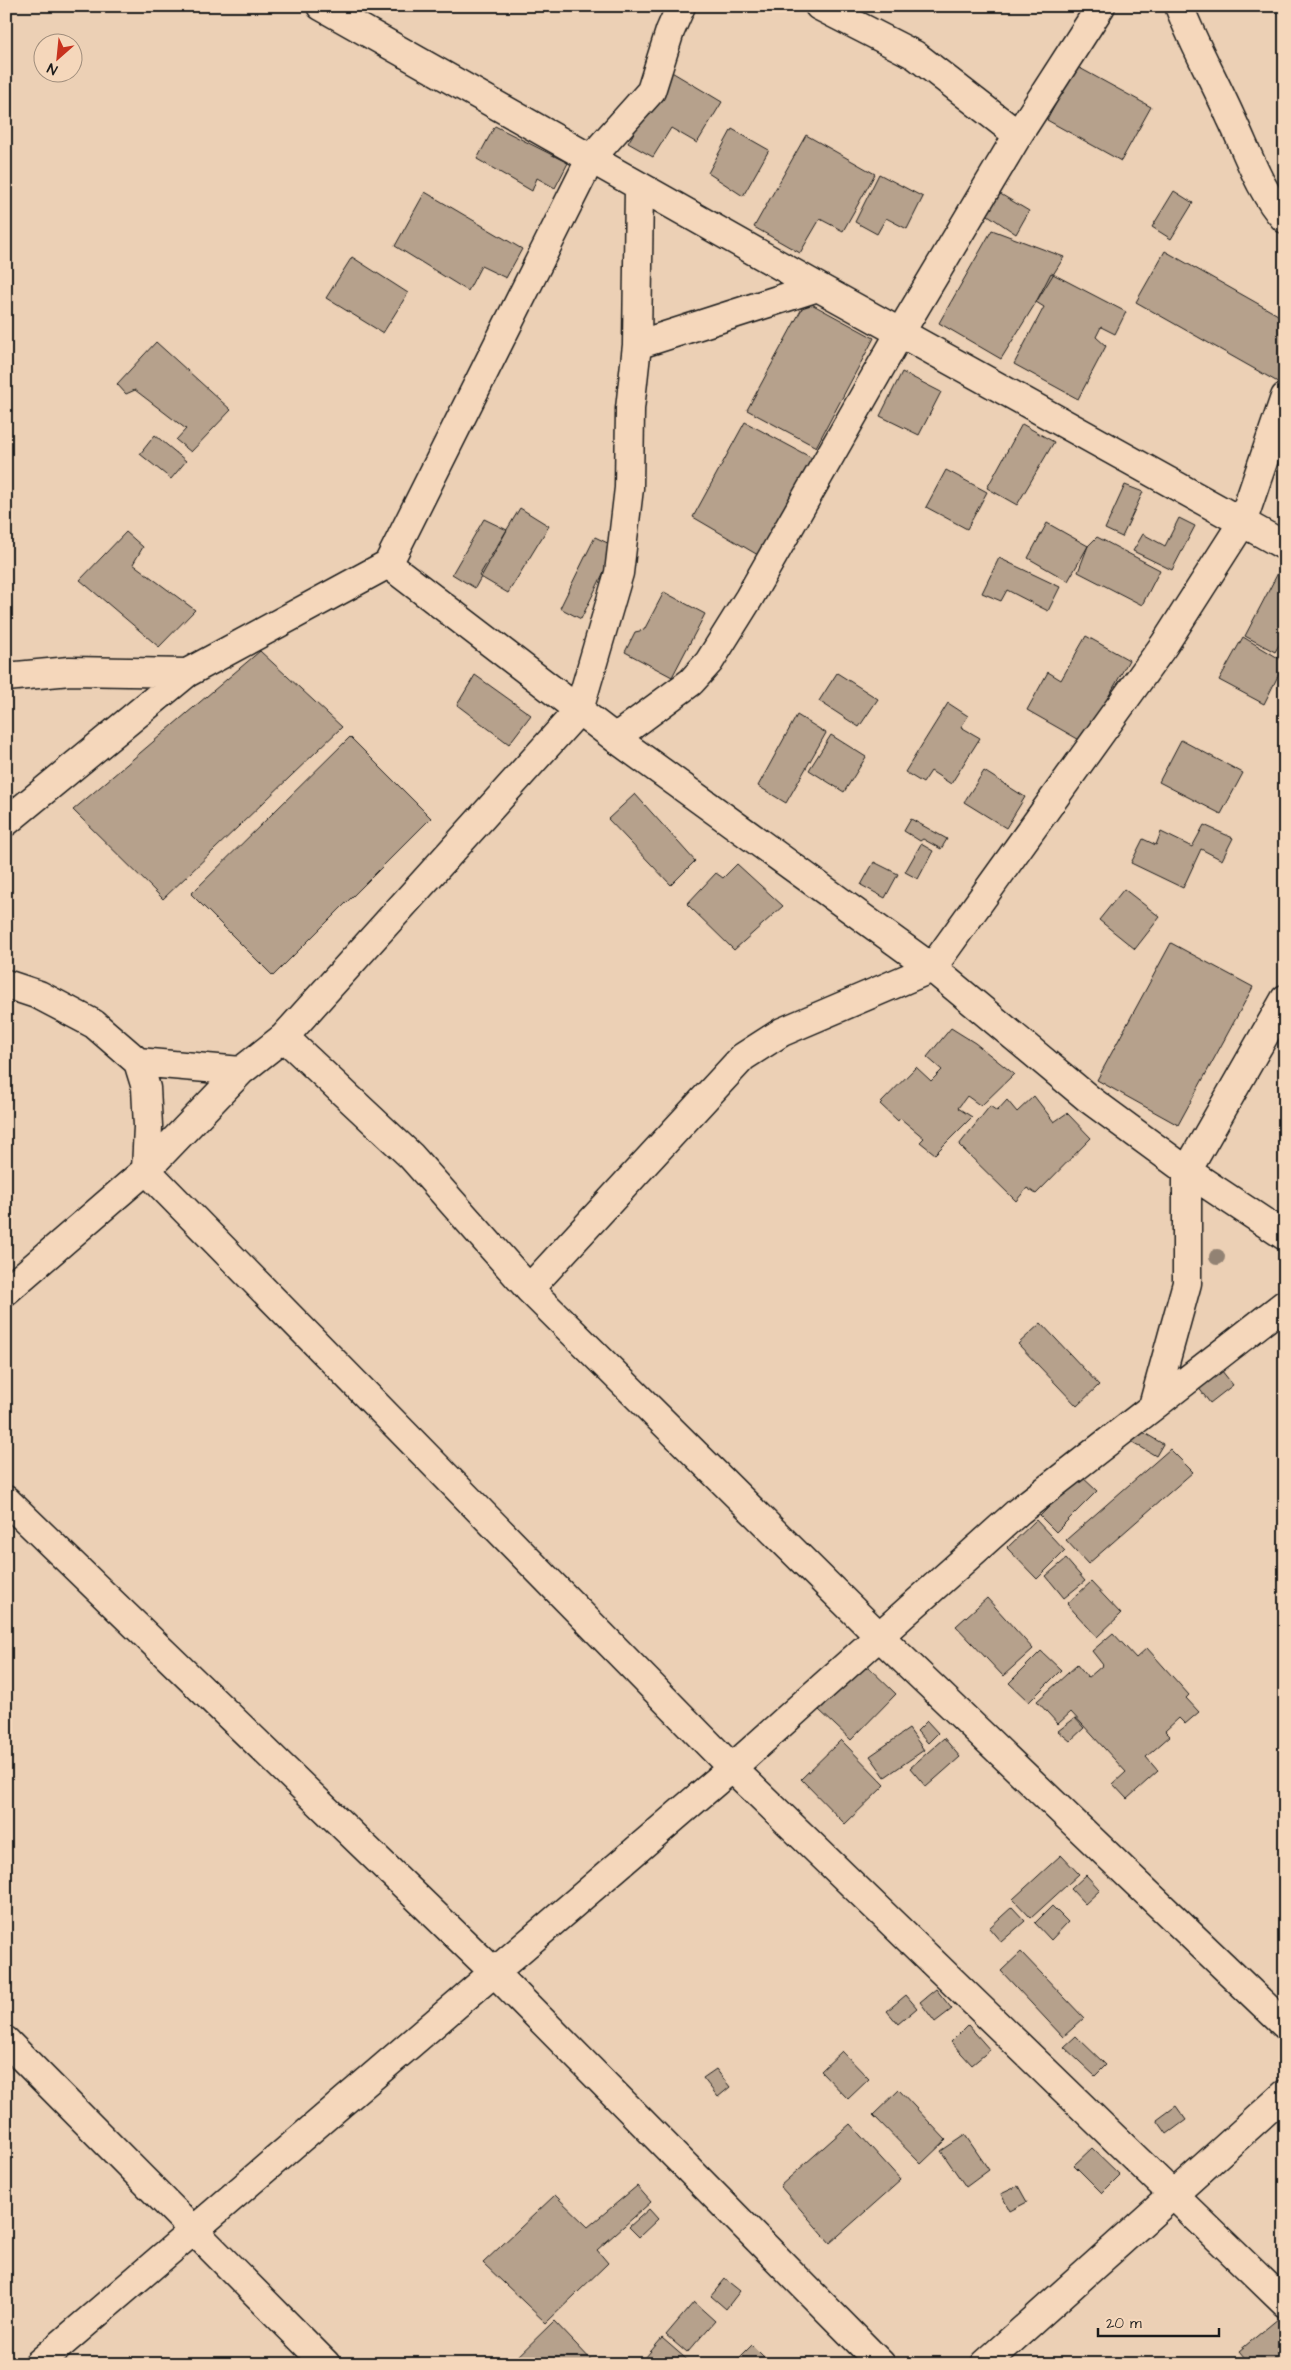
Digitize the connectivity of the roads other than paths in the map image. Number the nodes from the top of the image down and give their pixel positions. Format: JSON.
{"nodes":[{"id":1,"x":321,"y":6,"type":"edge"},
{"id":2,"x":681,"y":6,"type":"edge"},
{"id":3,"x":819,"y":6,"type":"edge"},
{"id":4,"x":1101,"y":6,"type":"edge"},
{"id":5,"x":1179,"y":6,"type":"edge"},
{"id":6,"x":1018,"y":135,"type":"junction"},
{"id":7,"x":590,"y":158,"type":"junction"},
{"id":8,"x":639,"y":186,"type":"junction"},
{"id":9,"x":1285,"y":219,"type":"edge"},
{"id":10,"x":818,"y":287,"type":"junction"},
{"id":11,"x":900,"y":333,"type":"junction"},
{"id":12,"x":637,"y":345,"type":"junction"},
{"id":13,"x":1285,"y":397,"type":"edge"},
{"id":14,"x":1242,"y":523,"type":"junction"},
{"id":15,"x":1285,"y":546,"type":"edge"},
{"id":16,"x":388,"y":564,"type":"junction"},
{"id":17,"x":187,"y":673,"type":"junction"},
{"id":18,"x":6,"y":676,"type":"edge"},
{"id":19,"x":579,"y":710,"type":"junction"},
{"id":20,"x":615,"y":738,"type":"junction"},
{"id":21,"x":6,"y":822,"type":"edge"},
{"id":22,"x":932,"y":968,"type":"junction"},
{"id":23,"x":6,"y":984,"type":"edge"},
{"id":24,"x":1285,"y":999,"type":"edge"},
{"id":25,"x":284,"y":1037,"type":"junction"},
{"id":26,"x":138,"y":1062,"type":"junction"},
{"id":27,"x":241,"y":1071,"type":"junction"},
{"id":28,"x":146,"y":1170,"type":"junction"},
{"id":29,"x":1187,"y":1171,"type":"junction"},
{"id":30,"x":1285,"y":1236,"type":"edge"},
{"id":31,"x":529,"y":1289,"type":"junction"},
{"id":32,"x":6,"y":1292,"type":"edge"},
{"id":33,"x":1285,"y":1304,"type":"edge"},
{"id":34,"x":1153,"y":1406,"type":"junction"},
{"id":35,"x":6,"y":1500,"type":"edge"},
{"id":36,"x":879,"y":1636,"type":"junction"},
{"id":37,"x":732,"y":1768,"type":"junction"},
{"id":38,"x":493,"y":1971,"type":"junction"},
{"id":39,"x":1285,"y":2025,"type":"edge"},
{"id":40,"x":6,"y":2041,"type":"edge"},
{"id":41,"x":1285,"y":2094,"type":"edge"},
{"id":42,"x":1172,"y":2194,"type":"junction"},
{"id":43,"x":194,"y":2232,"type":"junction"},
{"id":44,"x":1285,"y":2303,"type":"edge"},
{"id":45,"x":38,"y":2364,"type":"edge"},
{"id":46,"x":326,"y":2364,"type":"edge"},
{"id":47,"x":881,"y":2364,"type":"edge"},
{"id":48,"x":984,"y":2364,"type":"edge"}],
"edges":[{"from":1,"to":7,"type":"street"},
{"from":2,"to":7,"type":"street"},
{"from":3,"to":6,"type":"street"},
{"from":4,"to":6,"type":"street"},
{"from":5,"to":9,"type":"street"},
{"from":6,"to":11,"type":"street"},
{"from":7,"to":8,"type":"street"},
{"from":7,"to":16,"type":"street"},
{"from":8,"to":10,"type":"street"},
{"from":8,"to":12,"type":"street"},
{"from":10,"to":11,"type":"street"},
{"from":10,"to":12,"type":"street"},
{"from":11,"to":14,"type":"street"},
{"from":11,"to":20,"type":"street"},
{"from":12,"to":19,"type":"street"},
{"from":13,"to":14,"type":"street"},
{"from":14,"to":15,"type":"street"},
{"from":14,"to":22,"type":"street"},
{"from":16,"to":17,"type":"street"},
{"from":16,"to":19,"type":"street"},
{"from":17,"to":18,"type":"street"},
{"from":17,"to":21,"type":"street"},
{"from":19,"to":20,"type":"street"},
{"from":19,"to":25,"type":"street"},
{"from":20,"to":22,"type":"street"},
{"from":22,"to":29,"type":"street"},
{"from":22,"to":31,"type":"street"},
{"from":23,"to":26,"type":"street"},
{"from":24,"to":29,"type":"street"},
{"from":25,"to":27,"type":"street"},
{"from":25,"to":31,"type":"street"},
{"from":26,"to":27,"type":"street"},
{"from":26,"to":28,"type":"street"},
{"from":27,"to":28,"type":"street"},
{"from":28,"to":32,"type":"street"},
{"from":28,"to":37,"type":"street"},
{"from":29,"to":30,"type":"street"},
{"from":29,"to":34,"type":"street"},
{"from":31,"to":36,"type":"street"},
{"from":33,"to":34,"type":"street"},
{"from":34,"to":36,"type":"street"},
{"from":35,"to":38,"type":"street"},
{"from":36,"to":37,"type":"street"},
{"from":36,"to":39,"type":"street"},
{"from":37,"to":38,"type":"street"},
{"from":37,"to":42,"type":"street"},
{"from":38,"to":43,"type":"street"},
{"from":38,"to":47,"type":"street"},
{"from":40,"to":43,"type":"street"},
{"from":41,"to":42,"type":"street"},
{"from":42,"to":44,"type":"street"},
{"from":42,"to":48,"type":"street"},
{"from":43,"to":45,"type":"street"},
{"from":43,"to":46,"type":"street"}]}
